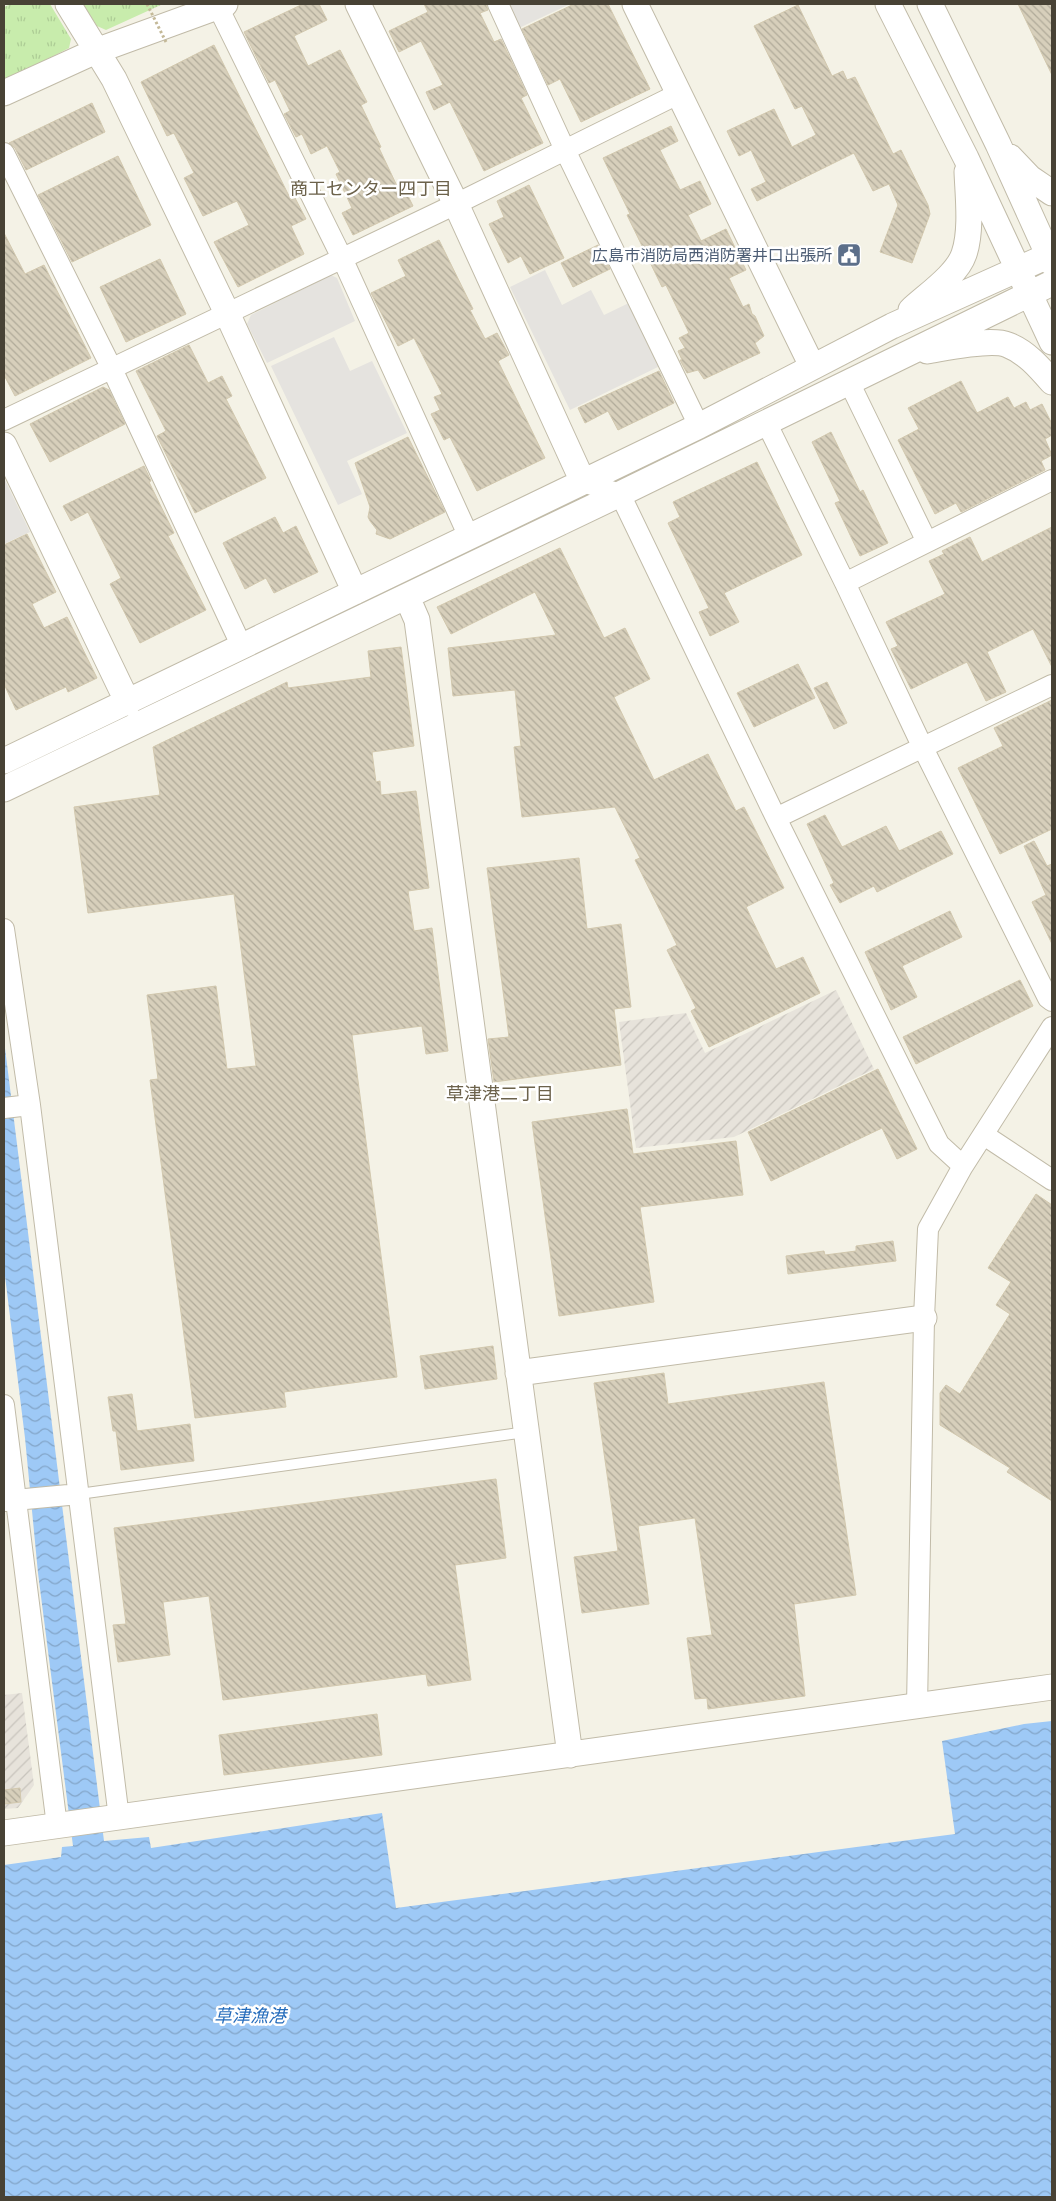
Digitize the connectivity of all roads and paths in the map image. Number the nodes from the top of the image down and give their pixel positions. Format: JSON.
{"nodes":[{"id":1,"x":68,"y":4,"type":"edge"},
{"id":2,"x":147,"y":4,"type":"edge"},
{"id":3,"x":181,"y":4,"type":"edge"},
{"id":4,"x":358,"y":4,"type":"edge"},
{"id":5,"x":498,"y":4,"type":"edge"},
{"id":6,"x":635,"y":4,"type":"edge"},
{"id":7,"x":888,"y":4,"type":"edge"},
{"id":8,"x":930,"y":4,"type":"edge"},
{"id":9,"x":222,"y":5,"type":"edge"},
{"id":10,"x":166,"y":42,"type":"dead end"},
{"id":11,"x":96,"y":51,"type":"junction"},
{"id":12,"x":4,"y":93,"type":"edge"},
{"id":13,"x":678,"y":94,"type":"junction"},
{"id":14,"x":998,"y":144,"type":"junction"},
{"id":15,"x":565,"y":150,"type":"junction"},
{"id":16,"x":4,"y":153,"type":"edge"},
{"id":17,"x":966,"y":158,"type":"junction"},
{"id":18,"x":1052,"y":193,"type":"edge"},
{"id":19,"x":456,"y":204,"type":"junction"},
{"id":20,"x":1051,"y":257,"type":"edge"},
{"id":21,"x":342,"y":258,"type":"junction"},
{"id":22,"x":1018,"y":270,"type":"junction"},
{"id":23,"x":1052,"y":283,"type":"edge"},
{"id":24,"x":1029,"y":293,"type":"junction"},
{"id":25,"x":227,"y":313,"type":"junction"},
{"id":26,"x":892,"y":326,"type":"junction"},
{"id":27,"x":1052,"y":342,"type":"edge"},
{"id":28,"x":905,"y":354,"type":"junction"},
{"id":29,"x":812,"y":366,"type":"junction"},
{"id":30,"x":112,"y":369,"type":"junction"},
{"id":31,"x":849,"y":382,"type":"junction"},
{"id":32,"x":1052,"y":382,"type":"edge"},
{"id":33,"x":4,"y":420,"type":"edge"},
{"id":34,"x":766,"y":422,"type":"junction"},
{"id":35,"x":699,"y":426,"type":"junction"},
{"id":36,"x":4,"y":445,"type":"edge"},
{"id":37,"x":1052,"y":480,"type":"edge"},
{"id":38,"x":583,"y":482,"type":"junction"},
{"id":39,"x":620,"y":494,"type":"junction"},
{"id":40,"x":469,"y":537,"type":"junction"},
{"id":41,"x":927,"y":542,"type":"junction"},
{"id":42,"x":845,"y":583,"type":"junction"},
{"id":43,"x":355,"y":592,"type":"junction"},
{"id":44,"x":407,"y":597,"type":"junction"},
{"id":45,"x":242,"y":647,"type":"junction"},
{"id":46,"x":1052,"y":685,"type":"edge"},
{"id":47,"x":128,"y":703,"type":"junction"},
{"id":48,"x":923,"y":748,"type":"junction"},
{"id":49,"x":4,"y":761,"type":"edge"},
{"id":50,"x":4,"y":789,"type":"edge"},
{"id":51,"x":776,"y":818,"type":"junction"},
{"id":52,"x":4,"y":929,"type":"edge"},
{"id":53,"x":1052,"y":1001,"type":"edge"},
{"id":54,"x":1052,"y":1027,"type":"edge"},
{"id":55,"x":17,"y":1106,"type":"edge"},
{"id":56,"x":984,"y":1135,"type":"junction"},
{"id":57,"x":963,"y":1166,"type":"junction"},
{"id":58,"x":1052,"y":1180,"type":"edge"},
{"id":59,"x":924,"y":1318,"type":"junction"},
{"id":60,"x":518,"y":1373,"type":"junction"},
{"id":61,"x":4,"y":1405,"type":"edge"},
{"id":62,"x":526,"y":1432,"type":"junction"},
{"id":63,"x":73,"y":1495,"type":"junction"},
{"id":64,"x":15,"y":1500,"type":"edge"},
{"id":65,"x":1052,"y":1687,"type":"edge"},
{"id":66,"x":917,"y":1707,"type":"junction"},
{"id":67,"x":570,"y":1754,"type":"junction"},
{"id":68,"x":114,"y":1818,"type":"junction"},
{"id":69,"x":61,"y":1825,"type":"junction"},
{"id":70,"x":4,"y":1833,"type":"edge"}],
"edges":[{"from":1,"to":11,"type":"street"},
{"from":2,"to":10,"type":"path","bridge":true},
{"from":3,"to":11,"type":"street"},
{"from":4,"to":19,"type":"street"},
{"from":5,"to":15,"type":"street"},
{"from":6,"to":13,"type":"street"},
{"from":7,"to":17,"type":"street"},
{"from":8,"to":14,"type":"street"},
{"from":9,"to":11,"type":"street"},
{"from":9,"to":21,"type":"street"},
{"from":11,"to":12,"type":"street"},
{"from":11,"to":25,"type":"street"},
{"from":13,"to":15,"type":"street"},
{"from":13,"to":29,"type":"street"},
{"from":14,"to":17,"type":"street"},
{"from":14,"to":18,"type":"street"},
{"from":14,"to":20,"type":"street"},
{"from":15,"to":19,"type":"street"},
{"from":15,"to":35,"type":"street"},
{"from":16,"to":30,"type":"street"},
{"from":17,"to":22,"type":"street"},
{"from":17,"to":26,"type":"street"},
{"from":19,"to":21,"type":"street"},
{"from":19,"to":38,"type":"street"},
{"from":20,"to":22,"type":"street"},
{"from":21,"to":25,"type":"street"},
{"from":21,"to":40,"type":"street"},
{"from":22,"to":24,"type":"street"},
{"from":22,"to":26,"type":"street"},
{"from":23,"to":24,"type":"street"},
{"from":24,"to":27,"type":"street"},
{"from":24,"to":28,"type":"street"},
{"from":25,"to":30,"type":"street"},
{"from":25,"to":43,"type":"street"},
{"from":26,"to":29,"type":"street"},
{"from":28,"to":31,"type":"street"},
{"from":28,"to":32,"type":"street"},
{"from":29,"to":35,"type":"street"},
{"from":30,"to":33,"type":"street"},
{"from":30,"to":45,"type":"street"},
{"from":31,"to":34,"type":"street"},
{"from":31,"to":41,"type":"street"},
{"from":34,"to":39,"type":"street"},
{"from":34,"to":42,"type":"street"},
{"from":35,"to":38,"type":"street"},
{"from":36,"to":47,"type":"street"},
{"from":37,"to":41,"type":"street"},
{"from":38,"to":39,"type":"street"},
{"from":38,"to":40,"type":"street"},
{"from":39,"to":44,"type":"street"},
{"from":39,"to":51,"type":"street"},
{"from":40,"to":43,"type":"street"},
{"from":41,"to":42,"type":"street"},
{"from":42,"to":48,"type":"street"},
{"from":43,"to":45,"type":"street"},
{"from":44,"to":50,"type":"street"},
{"from":44,"to":60,"type":"street"},
{"from":45,"to":47,"type":"street"},
{"from":46,"to":48,"type":"street"},
{"from":47,"to":49,"type":"street"},
{"from":48,"to":51,"type":"street"},
{"from":48,"to":53,"type":"street"},
{"from":51,"to":57,"type":"street"},
{"from":52,"to":55,"type":"street"},
{"from":54,"to":56,"type":"street"},
{"from":55,"to":63,"type":"street"},
{"from":56,"to":57,"type":"street"},
{"from":56,"to":58,"type":"street"},
{"from":57,"to":59,"type":"street"},
{"from":59,"to":60,"type":"street"},
{"from":59,"to":66,"type":"street"},
{"from":60,"to":62,"type":"street"},
{"from":61,"to":64,"type":"street"},
{"from":62,"to":63,"type":"lane"},
{"from":62,"to":67,"type":"street"},
{"from":63,"to":64,"type":"street"},
{"from":63,"to":68,"type":"street"},
{"from":64,"to":69,"type":"street"},
{"from":65,"to":66,"type":"street"},
{"from":66,"to":67,"type":"street"},
{"from":67,"to":68,"type":"street"},
{"from":68,"to":69,"type":"street"},
{"from":69,"to":70,"type":"street"}]}
